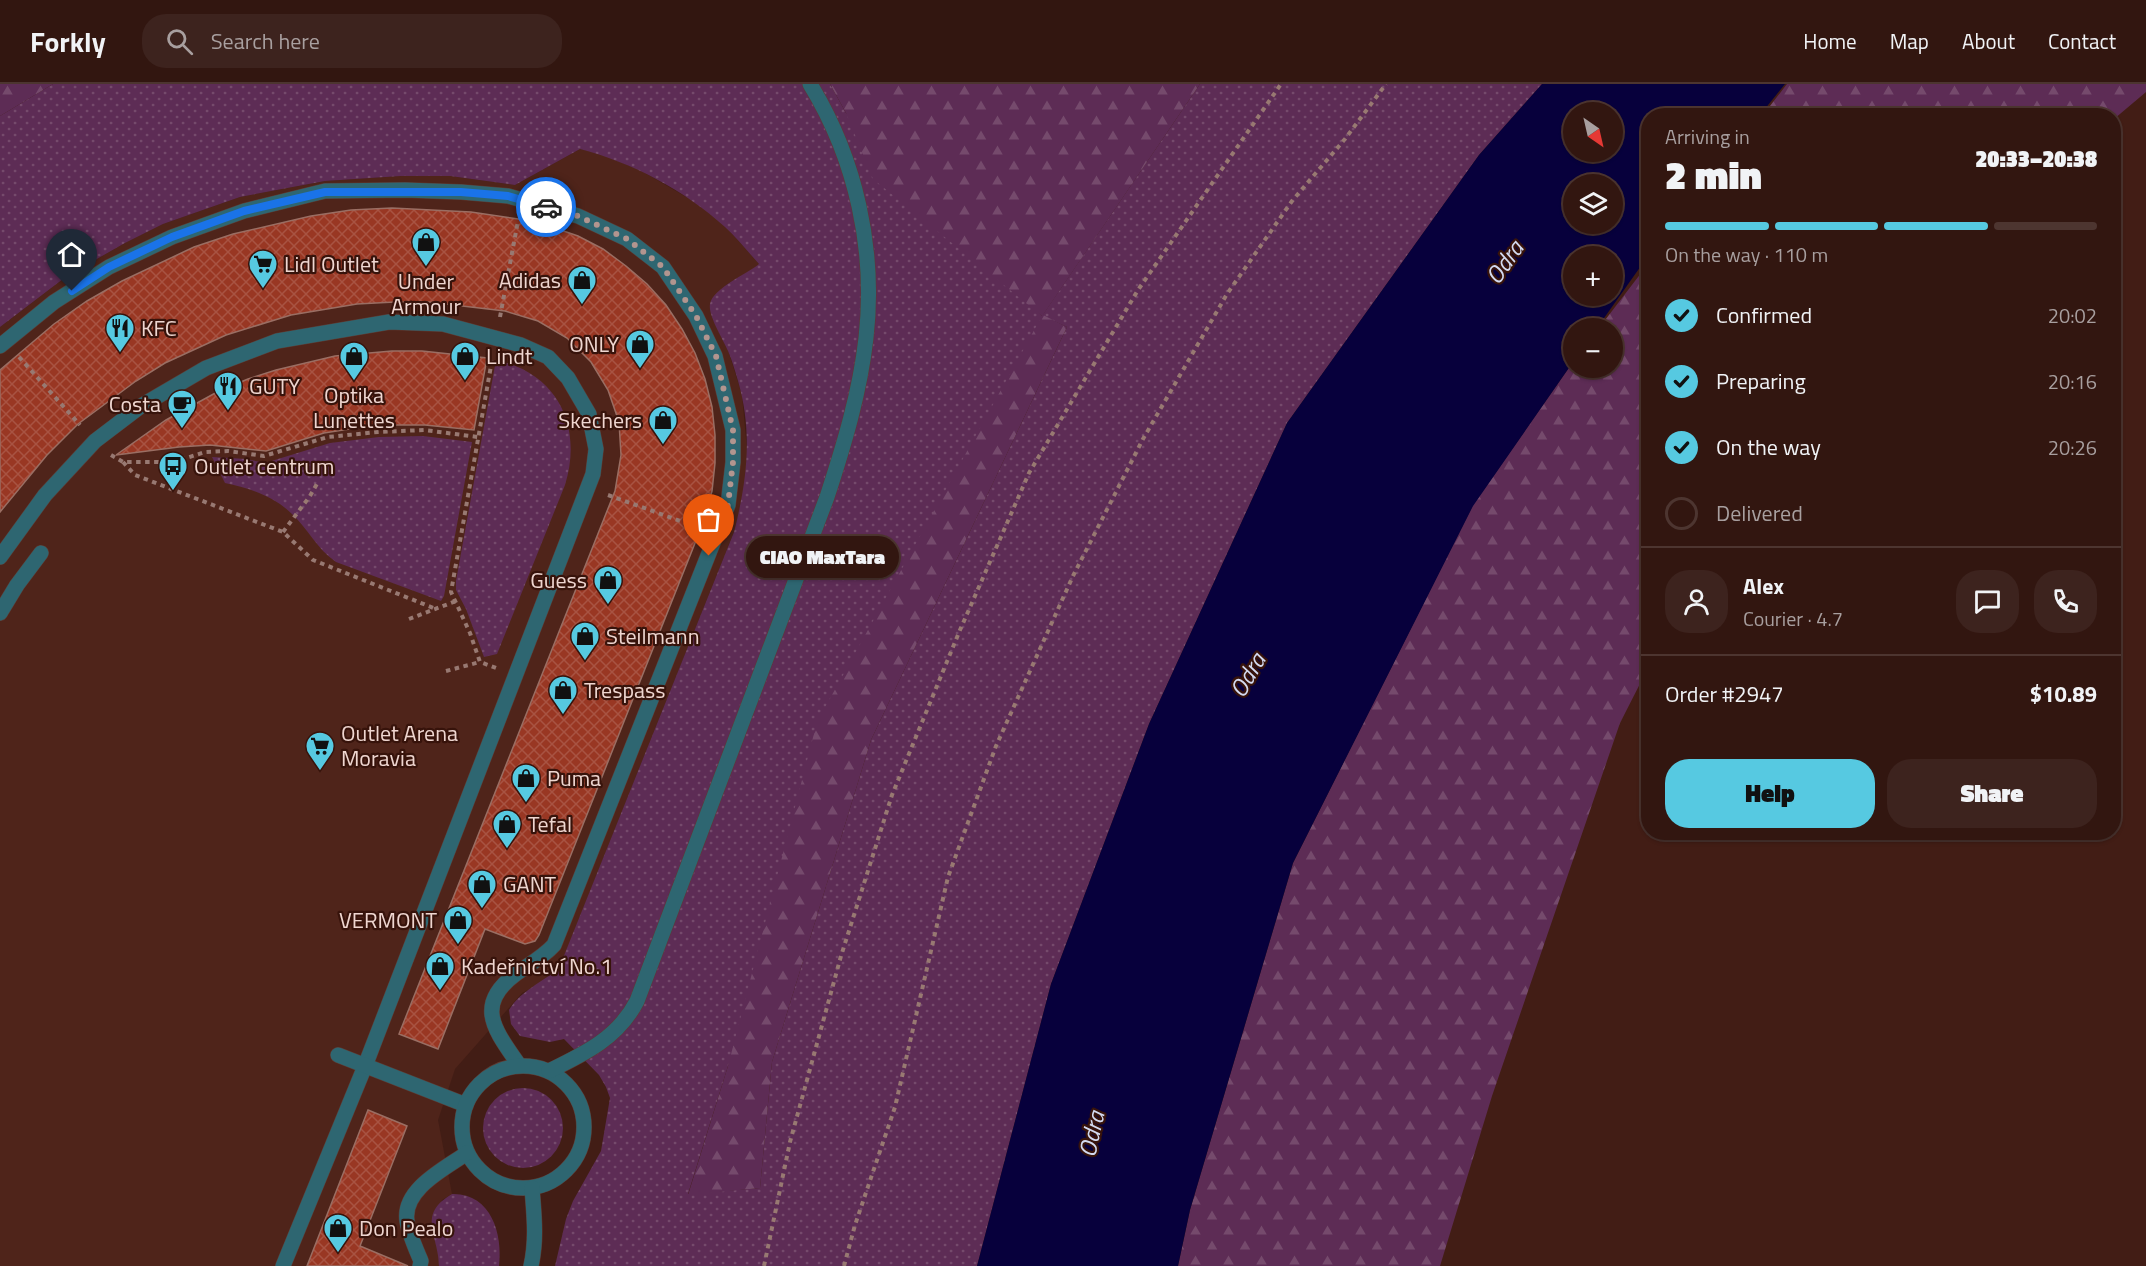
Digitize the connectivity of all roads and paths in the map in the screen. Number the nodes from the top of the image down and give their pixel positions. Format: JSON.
{"nodes":[{"id":1,"x":810,"y":84,"type":"edge"},
{"id":2,"x":1281,"y":84,"type":"edge"},
{"id":3,"x":1386,"y":84,"type":"edge"},
{"id":4,"x":515,"y":198,"type":"junction"},
{"id":5,"x":496,"y":337,"type":"junction"},
{"id":6,"x":2,"y":344,"type":"edge"},
{"id":7,"x":478,"y":437,"type":"junction"},
{"id":8,"x":95,"y":441,"type":"junction"},
{"id":9,"x":123,"y":462,"type":"junction"},
{"id":10,"x":318,"y":482,"type":"dead end"},
{"id":11,"x":587,"y":488,"type":"junction"},
{"id":12,"x":283,"y":532,"type":"junction"},
{"id":13,"x":717,"y":534,"type":"junction"},
{"id":14,"x":40,"y":553,"type":"dead end"},
{"id":15,"x":0,"y":557,"type":"edge"},
{"id":16,"x":456,"y":601,"type":"junction"},
{"id":17,"x":436,"y":609,"type":"junction"},
{"id":18,"x":0,"y":614,"type":"edge"},
{"id":19,"x":409,"y":619,"type":"dead end"},
{"id":20,"x":480,"y":662,"type":"junction"},
{"id":21,"x":446,"y":671,"type":"dead end"},
{"id":22,"x":516,"y":676,"type":"junction"},
{"id":23,"x":338,"y":1055,"type":"dead end"},
{"id":24,"x":519,"y":1065,"type":"junction"},
{"id":25,"x":365,"y":1066,"type":"junction"},
{"id":26,"x":549,"y":1071,"type":"junction"},
{"id":27,"x":466,"y":1105,"type":"junction"},
{"id":28,"x":468,"y":1153,"type":"junction"},
{"id":29,"x":532,"y":1188,"type":"junction"},
{"id":30,"x":283,"y":1266,"type":"edge"},
{"id":31,"x":420,"y":1266,"type":"edge"},
{"id":32,"x":531,"y":1266,"type":"edge"},
{"id":33,"x":765,"y":1266,"type":"edge"},
{"id":34,"x":844,"y":1266,"type":"edge"}],
"edges":[{"from":1,"to":26,"type":"street"},
{"from":2,"to":33,"type":"path"},
{"from":3,"to":34,"type":"path"},
{"from":4,"to":5,"type":"path"},
{"from":4,"to":6,"type":"street"},
{"from":4,"to":13,"type":"street"},
{"from":5,"to":7,"type":"path"},
{"from":5,"to":8,"type":"street"},
{"from":5,"to":11,"type":"street"},
{"from":6,"to":8,"type":"path"},
{"from":7,"to":9,"type":"path"},
{"from":7,"to":16,"type":"path"},
{"from":8,"to":9,"type":"path"},
{"from":8,"to":15,"type":"street"},
{"from":9,"to":12,"type":"path"},
{"from":10,"to":12,"type":"path"},
{"from":11,"to":13,"type":"path"},
{"from":11,"to":22,"type":"street"},
{"from":12,"to":17,"type":"path"},
{"from":13,"to":24,"type":"street"},
{"from":14,"to":18,"type":"street"},
{"from":16,"to":17,"type":"path"},
{"from":16,"to":20,"type":"path"},
{"from":17,"to":19,"type":"path"},
{"from":20,"to":21,"type":"path"},
{"from":20,"to":22,"type":"path"},
{"from":22,"to":25,"type":"street"},
{"from":23,"to":25,"type":"street"},
{"from":24,"to":26,"type":"street"},
{"from":24,"to":27,"type":"street"},
{"from":25,"to":27,"type":"street"},
{"from":25,"to":30,"type":"street"},
{"from":26,"to":29,"type":"street"},
{"from":27,"to":28,"type":"street"},
{"from":28,"to":29,"type":"street"},
{"from":28,"to":31,"type":"street"},
{"from":29,"to":32,"type":"street"}]}
